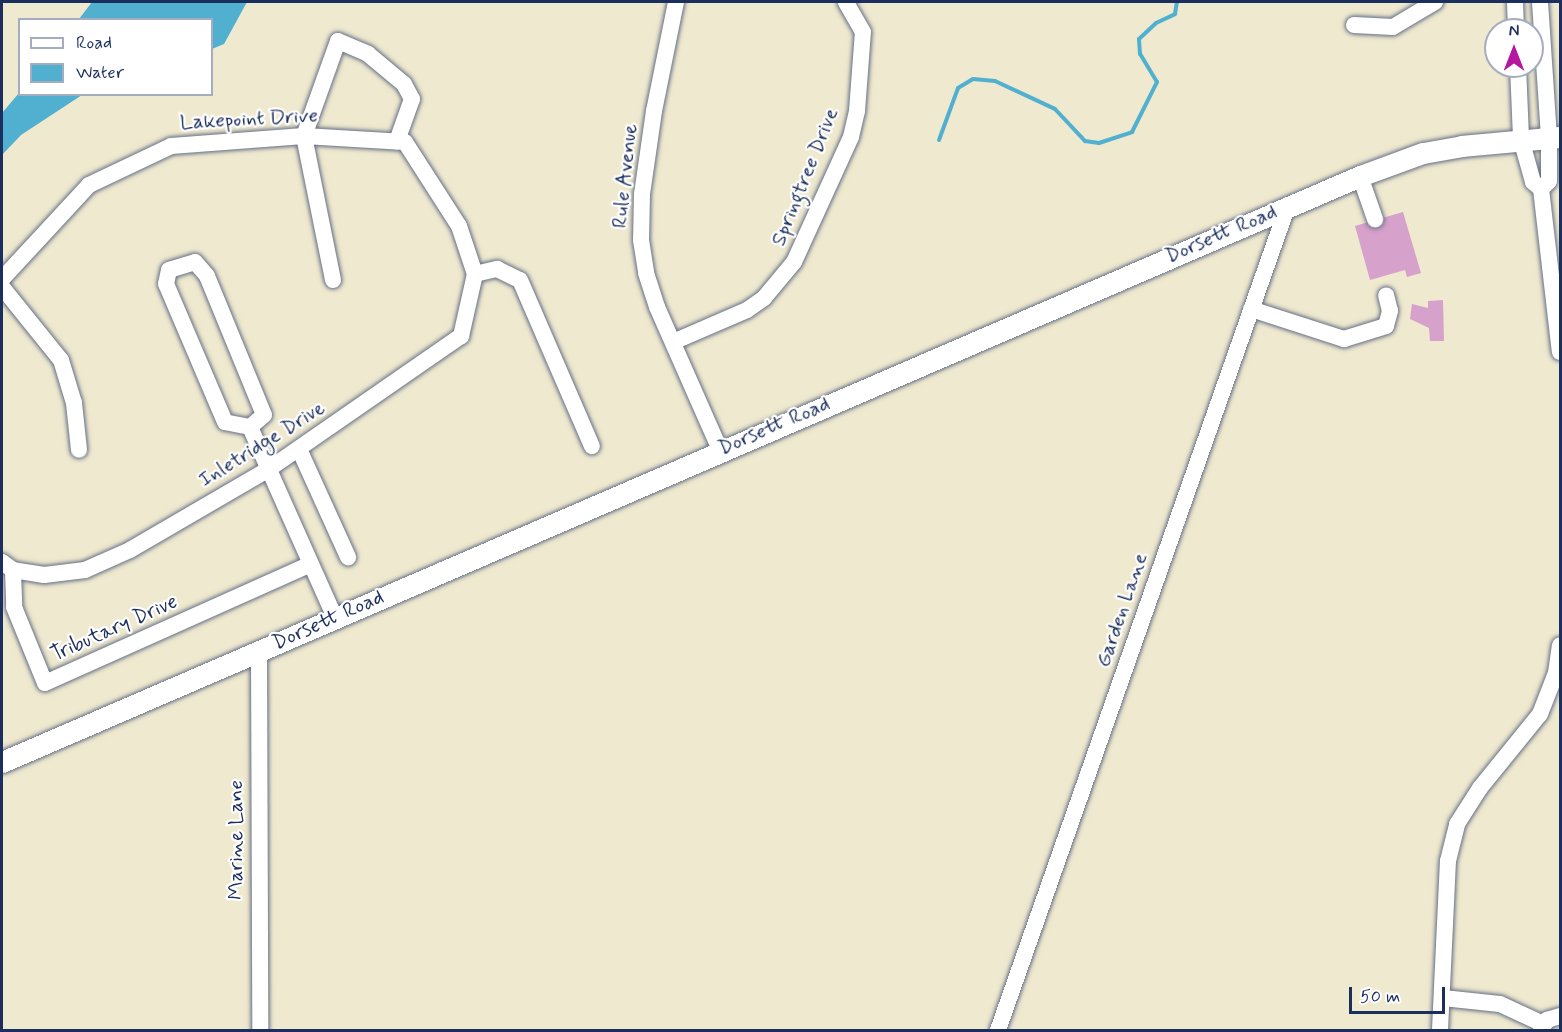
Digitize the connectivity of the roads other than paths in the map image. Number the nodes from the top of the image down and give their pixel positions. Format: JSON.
{"nodes":[{"id":1,"x":676,"y":2,"type":"edge"},
{"id":2,"x":846,"y":2,"type":"edge"},
{"id":3,"x":1434,"y":2,"type":"edge"},
{"id":4,"x":1515,"y":2,"type":"edge"},
{"id":5,"x":1540,"y":2,"type":"edge"},
{"id":6,"x":1516,"y":18,"type":"edge"},
{"id":7,"x":1354,"y":25,"type":"dead end"},
{"id":8,"x":1518,"y":78,"type":"edge"},
{"id":9,"x":304,"y":136,"type":"junction"},
{"id":10,"x":1555,"y":137,"type":"edge"},
{"id":11,"x":1521,"y":139,"type":"junction"},
{"id":12,"x":401,"y":141,"type":"junction"},
{"id":13,"x":1360,"y":176,"type":"junction"},
{"id":14,"x":1541,"y":189,"type":"junction"},
{"id":15,"x":1288,"y":205,"type":"junction"},
{"id":16,"x":1375,"y":219,"type":"dead end"},
{"id":17,"x":475,"y":274,"type":"junction"},
{"id":18,"x":2,"y":279,"type":"edge"},
{"id":19,"x":333,"y":280,"type":"dead end"},
{"id":20,"x":2,"y":287,"type":"edge"},
{"id":21,"x":1386,"y":295,"type":"dead end"},
{"id":22,"x":1251,"y":309,"type":"junction"},
{"id":23,"x":673,"y":342,"type":"junction"},
{"id":24,"x":1560,"y":352,"type":"edge"},
{"id":25,"x":250,"y":427,"type":"junction"},
{"id":26,"x":592,"y":446,"type":"dead end"},
{"id":27,"x":299,"y":449,"type":"junction"},
{"id":28,"x":79,"y":450,"type":"dead end"},
{"id":29,"x":720,"y":450,"type":"junction"},
{"id":30,"x":269,"y":468,"type":"junction"},
{"id":31,"x":348,"y":557,"type":"dead end"},
{"id":32,"x":311,"y":564,"type":"junction"},
{"id":33,"x":8,"y":566,"type":"edge"},
{"id":34,"x":334,"y":616,"type":"junction"},
{"id":35,"x":1560,"y":645,"type":"edge"},
{"id":36,"x":259,"y":650,"type":"junction"},
{"id":37,"x":2,"y":762,"type":"edge"},
{"id":38,"x":1443,"y":998,"type":"junction"},
{"id":39,"x":1560,"y":1016,"type":"edge"},
{"id":40,"x":1542,"y":1027,"type":"edge"},
{"id":41,"x":260,"y":1030,"type":"edge"},
{"id":42,"x":998,"y":1030,"type":"edge"},
{"id":43,"x":1440,"y":1030,"type":"edge"}],
"edges":[{"from":1,"to":23,"type":"street","name":"Rule Avenue"},
{"from":2,"to":23,"type":"street","name":"Springtree Drive"},
{"from":3,"to":7,"type":"street"},
{"from":4,"to":6,"type":"street"},
{"from":5,"to":10,"type":"street"},
{"from":8,"to":11,"type":"street"},
{"from":9,"to":12,"type":"street","name":"Lakepoint Drive"},
{"from":9,"to":12,"type":"street"},
{"from":9,"to":18,"type":"street","name":"Lakepoint Drive"},
{"from":9,"to":19,"type":"street"},
{"from":10,"to":11,"type":"main road","name":"Dorsett Road"},
{"from":10,"to":14,"type":"street"},
{"from":11,"to":13,"type":"main road","name":"Dorsett Road"},
{"from":11,"to":14,"type":"street"},
{"from":12,"to":17,"type":"street"},
{"from":13,"to":15,"type":"main road","name":"Dorsett Road"},
{"from":13,"to":16,"type":"street"},
{"from":14,"to":24,"type":"street"},
{"from":15,"to":22,"type":"street","name":"Garden Lane"},
{"from":15,"to":29,"type":"main road","name":"Dorsett Road"},
{"from":17,"to":26,"type":"street"},
{"from":17,"to":27,"type":"street","name":"Inletridge Drive"},
{"from":20,"to":28,"type":"street"},
{"from":21,"to":22,"type":"street"},
{"from":22,"to":42,"type":"street","name":"Garden Lane"},
{"from":23,"to":29,"type":"street","name":"Rule Avenue"},
{"from":25,"to":25,"type":"street"},
{"from":25,"to":30,"type":"street"},
{"from":27,"to":30,"type":"street","name":"Inletridge Drive"},
{"from":27,"to":31,"type":"street"},
{"from":29,"to":34,"type":"main road","name":"Dorsett Road"},
{"from":30,"to":32,"type":"street"},
{"from":30,"to":33,"type":"street","name":"Inletridge Drive"},
{"from":32,"to":33,"type":"street","name":"Tributary Drive"},
{"from":32,"to":34,"type":"street"},
{"from":34,"to":36,"type":"main road","name":"Dorsett Road"},
{"from":35,"to":38,"type":"street"},
{"from":36,"to":37,"type":"main road","name":"Dorsett Road"},
{"from":36,"to":41,"type":"street","name":"Marine Lane"},
{"from":38,"to":40,"type":"street"},
{"from":38,"to":43,"type":"street"},
{"from":39,"to":40,"type":"street"}]}
